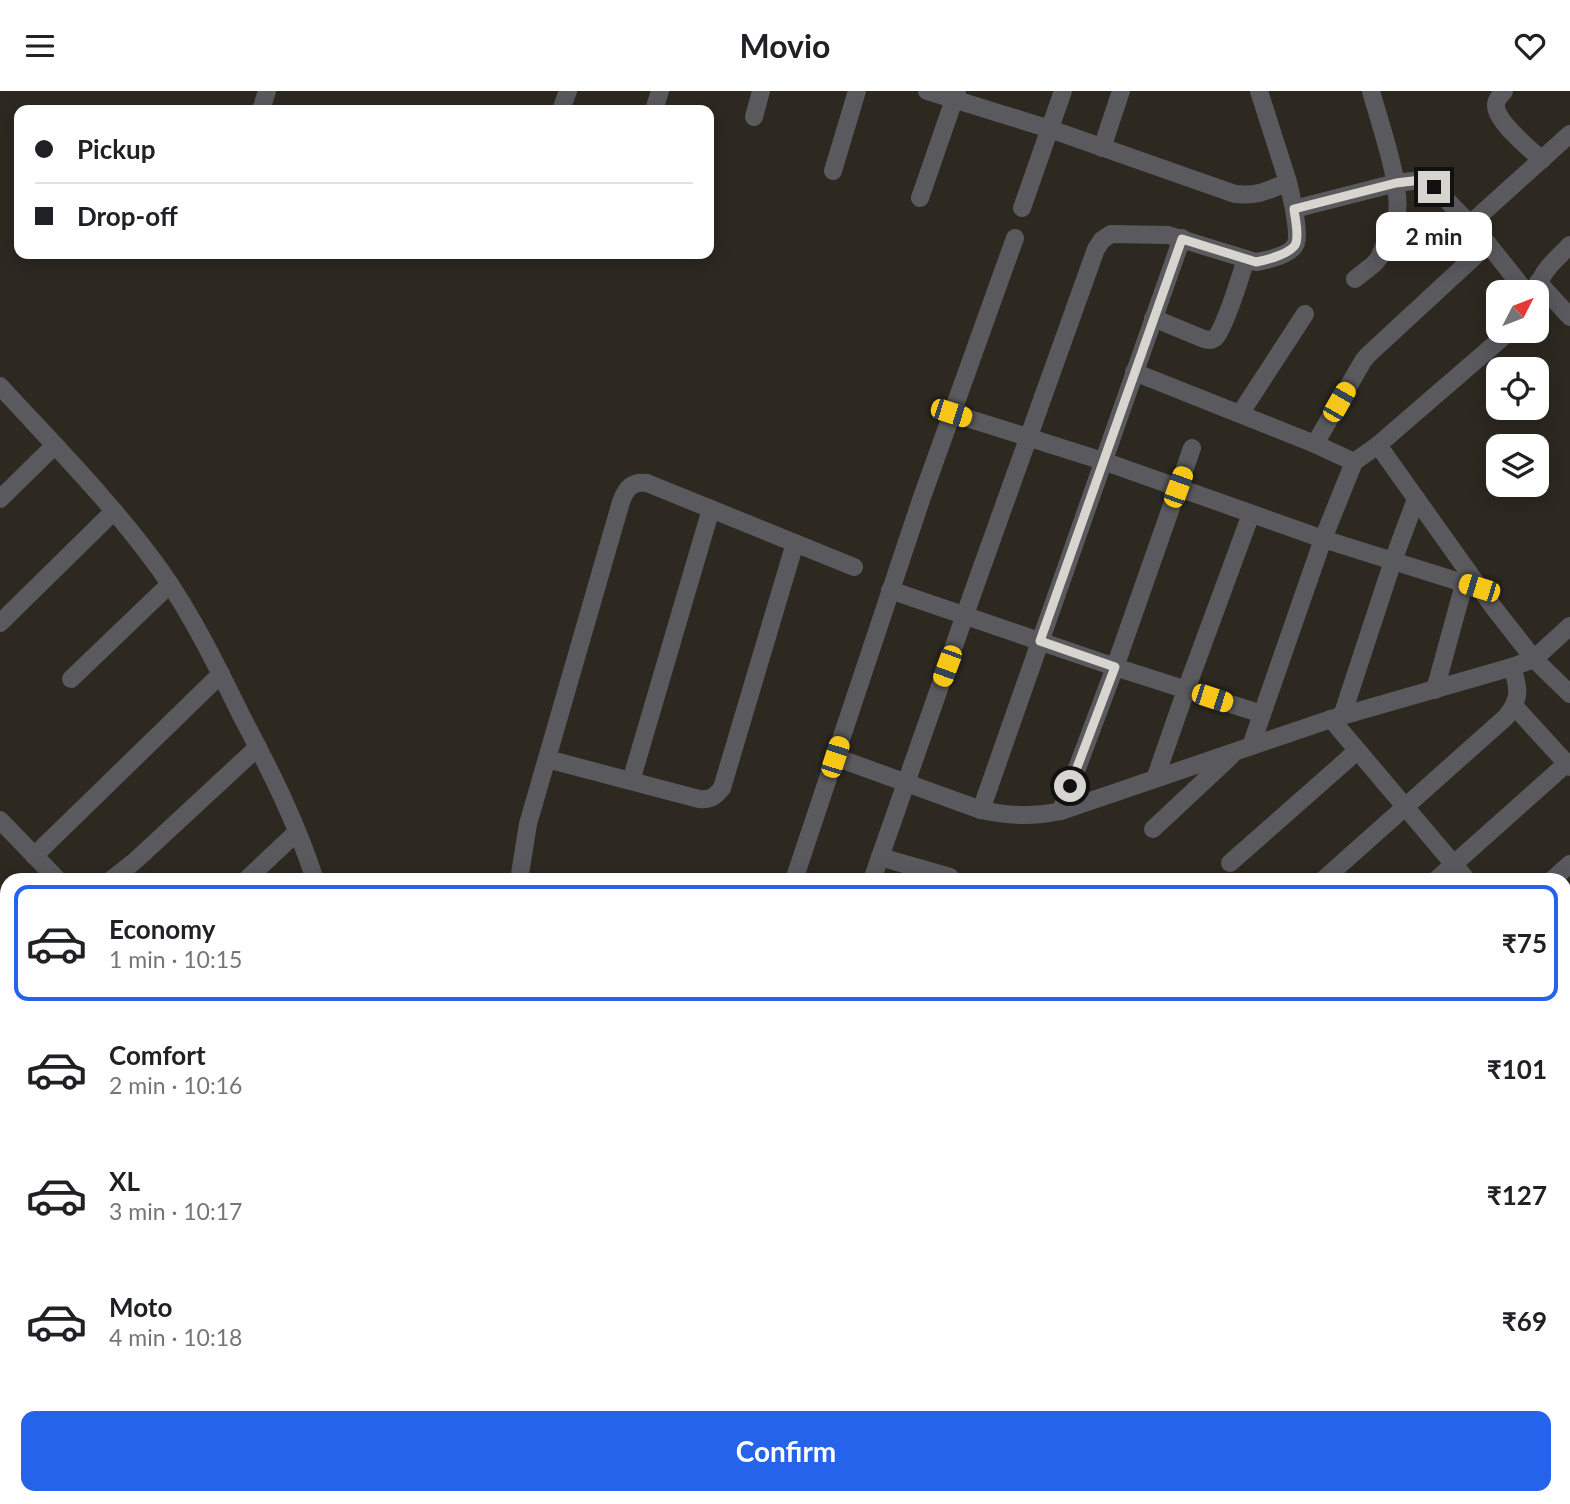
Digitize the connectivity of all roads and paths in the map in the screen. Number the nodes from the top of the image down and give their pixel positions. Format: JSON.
{"nodes":[{"id":1,"x":761,"y":91,"type":"edge"},
{"id":2,"x":857,"y":91,"type":"edge"},
{"id":3,"x":927,"y":91,"type":"edge"},
{"id":4,"x":1063,"y":91,"type":"edge"},
{"id":5,"x":1121,"y":91,"type":"edge"},
{"id":6,"x":1259,"y":91,"type":"edge"},
{"id":7,"x":1371,"y":91,"type":"edge"},
{"id":8,"x":1504,"y":91,"type":"edge"},
{"id":9,"x":955,"y":95,"type":"edge"},
{"id":10,"x":754,"y":117,"type":"dead end"},
{"id":11,"x":1049,"y":129,"type":"junction"},
{"id":12,"x":1570,"y":134,"type":"edge"},
{"id":13,"x":1102,"y":148,"type":"junction"},
{"id":14,"x":1542,"y":160,"type":"junction"},
{"id":15,"x":833,"y":171,"type":"dead end"},
{"id":16,"x":1288,"y":182,"type":"junction"},
{"id":17,"x":1396,"y":183,"type":"junction"},
{"id":18,"x":920,"y":198,"type":"dead end"},
{"id":19,"x":1022,"y":208,"type":"dead end"},
{"id":20,"x":1294,"y":209,"type":"junction"},
{"id":21,"x":1470,"y":224,"type":"junction"},
{"id":22,"x":1015,"y":238,"type":"dead end"},
{"id":23,"x":1182,"y":239,"type":"junction"},
{"id":24,"x":1488,"y":244,"type":"junction"},
{"id":25,"x":1570,"y":245,"type":"edge"},
{"id":26,"x":1246,"y":259,"type":"junction"},
{"id":27,"x":1355,"y":279,"type":"dead end"},
{"id":28,"x":1524,"y":280,"type":"edge"},
{"id":29,"x":1539,"y":280,"type":"edge"},
{"id":30,"x":1549,"y":301,"type":"edge"},
{"id":31,"x":1305,"y":314,"type":"dead end"},
{"id":32,"x":1570,"y":317,"type":"edge"},
{"id":33,"x":1153,"y":318,"type":"junction"},
{"id":34,"x":1496,"y":343,"type":"edge"},
{"id":35,"x":1134,"y":372,"type":"junction"},
{"id":36,"x":0,"y":386,"type":"edge"},
{"id":37,"x":951,"y":413,"type":"junction"},
{"id":38,"x":1240,"y":414,"type":"junction"},
{"id":39,"x":1028,"y":437,"type":"junction"},
{"id":40,"x":1315,"y":444,"type":"junction"},
{"id":41,"x":55,"y":445,"type":"junction"},
{"id":42,"x":1378,"y":445,"type":"junction"},
{"id":43,"x":1192,"y":448,"type":"dead end"},
{"id":44,"x":1103,"y":461,"type":"junction"},
{"id":45,"x":1354,"y":462,"type":"junction"},
{"id":46,"x":1178,"y":487,"type":"junction"},
{"id":47,"x":0,"y":499,"type":"edge"},
{"id":48,"x":1416,"y":499,"type":"junction"},
{"id":49,"x":711,"y":509,"type":"junction"},
{"id":50,"x":114,"y":511,"type":"junction"},
{"id":51,"x":1251,"y":514,"type":"junction"},
{"id":52,"x":1323,"y":538,"type":"junction"},
{"id":53,"x":795,"y":543,"type":"junction"},
{"id":54,"x":1393,"y":561,"type":"junction"},
{"id":55,"x":854,"y":567,"type":"dead end"},
{"id":56,"x":170,"y":584,"type":"junction"},
{"id":57,"x":1472,"y":586,"type":"junction"},
{"id":58,"x":890,"y":590,"type":"junction"},
{"id":59,"x":965,"y":616,"type":"junction"},
{"id":60,"x":0,"y":623,"type":"edge"},
{"id":61,"x":1570,"y":626,"type":"edge"},
{"id":62,"x":1040,"y":641,"type":"junction"},
{"id":63,"x":1534,"y":659,"type":"junction"},
{"id":64,"x":1115,"y":667,"type":"junction"},
{"id":65,"x":1512,"y":667,"type":"junction"},
{"id":66,"x":221,"y":674,"type":"junction"},
{"id":67,"x":71,"y":679,"type":"dead end"},
{"id":68,"x":1186,"y":690,"type":"junction"},
{"id":69,"x":1435,"y":690,"type":"junction"},
{"id":70,"x":1570,"y":694,"type":"edge"},
{"id":71,"x":1515,"y":707,"type":"junction"},
{"id":72,"x":1262,"y":714,"type":"junction"},
{"id":73,"x":1337,"y":718,"type":"junction"},
{"id":74,"x":258,"y":747,"type":"junction"},
{"id":75,"x":1244,"y":749,"type":"junction"},
{"id":76,"x":1357,"y":751,"type":"junction"},
{"id":77,"x":835,"y":757,"type":"junction"},
{"id":78,"x":547,"y":759,"type":"junction"},
{"id":79,"x":1568,"y":766,"type":"edge"},
{"id":80,"x":1156,"y":779,"type":"junction"},
{"id":81,"x":631,"y":782,"type":"junction"},
{"id":82,"x":906,"y":784,"type":"junction"},
{"id":83,"x":1404,"y":808,"type":"junction"},
{"id":84,"x":981,"y":810,"type":"junction"},
{"id":85,"x":1061,"y":811,"type":"junction"},
{"id":86,"x":0,"y":820,"type":"edge"},
{"id":87,"x":1153,"y":829,"type":"dead end"},
{"id":88,"x":297,"y":832,"type":"junction"},
{"id":89,"x":34,"y":856,"type":"junction"},
{"id":90,"x":880,"y":857,"type":"junction"},
{"id":91,"x":1230,"y":863,"type":"dead end"},
{"id":92,"x":1454,"y":865,"type":"junction"},
{"id":93,"x":51,"y":873,"type":"edge"},
{"id":94,"x":120,"y":873,"type":"edge"},
{"id":95,"x":253,"y":873,"type":"edge"},
{"id":96,"x":312,"y":873,"type":"edge"},
{"id":97,"x":520,"y":873,"type":"edge"},
{"id":98,"x":796,"y":873,"type":"edge"},
{"id":99,"x":874,"y":873,"type":"edge"},
{"id":100,"x":936,"y":873,"type":"edge"},
{"id":101,"x":1331,"y":873,"type":"edge"},
{"id":102,"x":1444,"y":873,"type":"edge"},
{"id":103,"x":1461,"y":873,"type":"edge"}],
"edges":[{"from":1,"to":10,"type":"street"},
{"from":2,"to":15,"type":"street"},
{"from":3,"to":9,"type":"street"},
{"from":4,"to":11,"type":"street"},
{"from":5,"to":13,"type":"street"},
{"from":6,"to":16,"type":"street"},
{"from":7,"to":17,"type":"street"},
{"from":8,"to":14,"type":"street"},
{"from":9,"to":11,"type":"street"},
{"from":9,"to":18,"type":"street"},
{"from":11,"to":13,"type":"street"},
{"from":11,"to":19,"type":"street"},
{"from":12,"to":14,"type":"street"},
{"from":13,"to":16,"type":"street"},
{"from":14,"to":21,"type":"street"},
{"from":16,"to":20,"type":"street"},
{"from":17,"to":20,"type":"street"},
{"from":17,"to":21,"type":"street"},
{"from":17,"to":27,"type":"street"},
{"from":20,"to":26,"type":"street"},
{"from":21,"to":24,"type":"street"},
{"from":22,"to":37,"type":"street"},
{"from":23,"to":26,"type":"street"},
{"from":23,"to":33,"type":"street"},
{"from":23,"to":39,"type":"street"},
{"from":24,"to":28,"type":"street"},
{"from":24,"to":40,"type":"street"},
{"from":25,"to":29,"type":"street"},
{"from":26,"to":33,"type":"street"},
{"from":30,"to":32,"type":"street"},
{"from":31,"to":38,"type":"street"},
{"from":33,"to":35,"type":"street"},
{"from":34,"to":42,"type":"street"},
{"from":35,"to":38,"type":"street"},
{"from":35,"to":44,"type":"street"},
{"from":36,"to":41,"type":"street"},
{"from":37,"to":39,"type":"street"},
{"from":37,"to":58,"type":"street"},
{"from":38,"to":40,"type":"street"},
{"from":39,"to":44,"type":"street"},
{"from":39,"to":59,"type":"street"},
{"from":40,"to":45,"type":"street"},
{"from":41,"to":47,"type":"street"},
{"from":41,"to":50,"type":"street"},
{"from":42,"to":45,"type":"street"},
{"from":42,"to":48,"type":"street"},
{"from":43,"to":46,"type":"street"},
{"from":44,"to":46,"type":"street"},
{"from":44,"to":62,"type":"street"},
{"from":45,"to":52,"type":"street"},
{"from":46,"to":51,"type":"street"},
{"from":46,"to":64,"type":"street"},
{"from":48,"to":54,"type":"street"},
{"from":48,"to":57,"type":"street"},
{"from":49,"to":53,"type":"street"},
{"from":49,"to":78,"type":"street"},
{"from":49,"to":81,"type":"street"},
{"from":50,"to":56,"type":"street"},
{"from":50,"to":60,"type":"street"},
{"from":51,"to":52,"type":"street"},
{"from":51,"to":68,"type":"street"},
{"from":52,"to":54,"type":"street"},
{"from":52,"to":72,"type":"street"},
{"from":53,"to":55,"type":"street"},
{"from":53,"to":81,"type":"street"},
{"from":54,"to":57,"type":"street"},
{"from":54,"to":73,"type":"street"},
{"from":56,"to":66,"type":"street"},
{"from":56,"to":67,"type":"street"},
{"from":57,"to":63,"type":"street"},
{"from":57,"to":69,"type":"street"},
{"from":58,"to":59,"type":"street"},
{"from":58,"to":77,"type":"street"},
{"from":59,"to":62,"type":"street"},
{"from":59,"to":82,"type":"street"},
{"from":61,"to":63,"type":"street"},
{"from":62,"to":64,"type":"street"},
{"from":62,"to":84,"type":"street"},
{"from":63,"to":65,"type":"street"},
{"from":63,"to":70,"type":"street"},
{"from":64,"to":68,"type":"street"},
{"from":64,"to":85,"type":"street"},
{"from":65,"to":69,"type":"street"},
{"from":65,"to":71,"type":"street"},
{"from":66,"to":74,"type":"street"},
{"from":66,"to":89,"type":"street"},
{"from":68,"to":72,"type":"street"},
{"from":68,"to":80,"type":"street"},
{"from":69,"to":73,"type":"street"},
{"from":71,"to":79,"type":"street"},
{"from":71,"to":83,"type":"street"},
{"from":72,"to":75,"type":"street"},
{"from":73,"to":75,"type":"street"},
{"from":73,"to":76,"type":"street"},
{"from":74,"to":88,"type":"street"},
{"from":74,"to":94,"type":"street"},
{"from":75,"to":80,"type":"street"},
{"from":75,"to":87,"type":"street"},
{"from":76,"to":83,"type":"street"},
{"from":76,"to":91,"type":"street"},
{"from":77,"to":82,"type":"street"},
{"from":77,"to":98,"type":"street"},
{"from":78,"to":81,"type":"street"},
{"from":78,"to":97,"type":"street"},
{"from":79,"to":92,"type":"street"},
{"from":80,"to":85,"type":"street"},
{"from":82,"to":84,"type":"street"},
{"from":82,"to":90,"type":"street"},
{"from":83,"to":92,"type":"street"},
{"from":83,"to":101,"type":"street"},
{"from":84,"to":85,"type":"street"},
{"from":86,"to":89,"type":"street"},
{"from":88,"to":95,"type":"street"},
{"from":88,"to":96,"type":"street"},
{"from":89,"to":93,"type":"street"},
{"from":90,"to":99,"type":"street"},
{"from":90,"to":100,"type":"street"},
{"from":92,"to":102,"type":"street"},
{"from":92,"to":103,"type":"street"}]}
